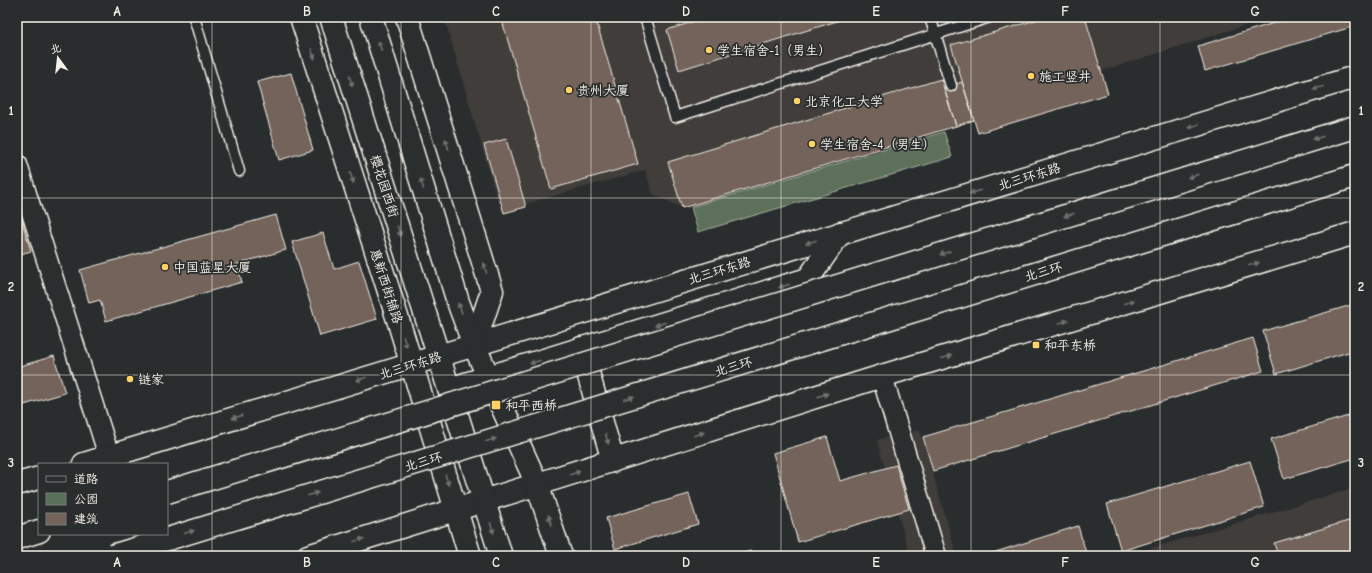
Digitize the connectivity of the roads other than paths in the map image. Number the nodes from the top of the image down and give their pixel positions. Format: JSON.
{"nodes":[{"id":1,"x":194,"y":17,"type":"edge"},
{"id":2,"x":301,"y":17,"type":"edge"},
{"id":3,"x":331,"y":17,"type":"edge"},
{"id":4,"x":371,"y":17,"type":"edge"},
{"id":5,"x":408,"y":17,"type":"edge"},
{"id":6,"x":645,"y":17,"type":"edge"},
{"id":7,"x":930,"y":17,"type":"edge"},
{"id":8,"x":990,"y":17,"type":"edge"},
{"id":9,"x":935,"y":35,"type":"junction"},
{"id":10,"x":1355,"y":77,"type":"edge"},
{"id":11,"x":950,"y":86,"type":"dead end"},
{"id":12,"x":1355,"y":127,"type":"edge"},
{"id":13,"x":17,"y":165,"type":"edge"},
{"id":14,"x":239,"y":171,"type":"dead end"},
{"id":15,"x":1355,"y":176,"type":"edge"},
{"id":16,"x":840,"y":233,"type":"junction"},
{"id":17,"x":1355,"y":233,"type":"edge"},
{"id":18,"x":474,"y":345,"type":"junction"},
{"id":19,"x":582,"y":348,"type":"junction"},
{"id":20,"x":439,"y":356,"type":"junction"},
{"id":21,"x":412,"y":364,"type":"junction"},
{"id":22,"x":882,"y":376,"type":"junction"},
{"id":23,"x":488,"y":377,"type":"junction"},
{"id":24,"x":449,"y":389,"type":"junction"},
{"id":25,"x":109,"y":456,"type":"junction"},
{"id":26,"x":613,"y":461,"type":"junction"},
{"id":27,"x":87,"y":463,"type":"edge"},
{"id":28,"x":38,"y":478,"type":"edge"},
{"id":29,"x":17,"y":484,"type":"edge"},
{"id":30,"x":537,"y":484,"type":"junction"},
{"id":31,"x":168,"y":492,"type":"edge"},
{"id":32,"x":484,"y":501,"type":"junction"},
{"id":33,"x":456,"y":510,"type":"junction"},
{"id":34,"x":38,"y":531,"type":"edge"},
{"id":35,"x":17,"y":538,"type":"edge"},
{"id":36,"x":112,"y":556,"type":"edge"},
{"id":37,"x":308,"y":556,"type":"edge"},
{"id":38,"x":470,"y":556,"type":"edge"},
{"id":39,"x":500,"y":556,"type":"edge"},
{"id":40,"x":561,"y":556,"type":"edge"},
{"id":41,"x":936,"y":556,"type":"edge"}],
"edges":[{"from":1,"to":14,"type":"lane"},
{"from":2,"to":21,"type":"main road","name":"惠新西街辅路","one_way":true},
{"from":3,"to":20,"type":"main road","name":"樱花园西街","one_way":true},
{"from":18,"to":4,"type":"main road","one_way":true},
{"from":18,"to":5,"type":"main road","one_way":true},
{"from":6,"to":9,"type":"lane"},
{"from":7,"to":9,"type":"lane"},
{"from":8,"to":9,"type":"lane"},
{"from":9,"to":11,"type":"lane"},
{"from":10,"to":16,"type":"main road","name":"北三环东路","one_way":true},
{"from":12,"to":31,"type":"main road","one_way":true,"bridge":true},
{"from":13,"to":25,"type":"street"},
{"from":36,"to":15,"type":"main road","name":"北三环","one_way":true,"bridge":true},
{"from":16,"to":18,"type":"main road","name":"北三环东路","one_way":true},
{"from":16,"to":19,"type":"main road","one_way":true},
{"from":22,"to":17,"type":"main road","one_way":true},
{"from":18,"to":20,"type":"main road","name":"北三环东路"},
{"from":18,"to":23,"type":"main road"},
{"from":19,"to":23,"type":"main road","one_way":true},
{"from":19,"to":26,"type":"main road","one_way":true},
{"from":20,"to":21,"type":"main road","name":"北三环东路"},
{"from":20,"to":24,"type":"main road","name":"樱花园西街"},
{"from":21,"to":25,"type":"main road","name":"北三环东路","one_way":true},
{"from":21,"to":33,"type":"main road","name":"惠新西街辅路","one_way":true},
{"from":26,"to":22,"type":"main road","one_way":true},
{"from":22,"to":41,"type":"street"},
{"from":23,"to":24,"type":"main road"},
{"from":23,"to":30,"type":"main road"},
{"from":24,"to":32,"type":"main road","name":"樱花园西街"},
{"from":25,"to":27,"type":"main road","name":"北三环东路"},
{"from":30,"to":26,"type":"main road","one_way":true},
{"from":28,"to":29,"type":"main road"},
{"from":30,"to":32,"type":"main road"},
{"from":40,"to":30,"type":"main road","one_way":true},
{"from":32,"to":33,"type":"main road"},
{"from":32,"to":39,"type":"main road","name":"樱花园西街","one_way":true},
{"from":37,"to":33,"type":"main road","one_way":true},
{"from":33,"to":38,"type":"main road","name":"惠新西街辅路"},
{"from":34,"to":35,"type":"main road"}]}
